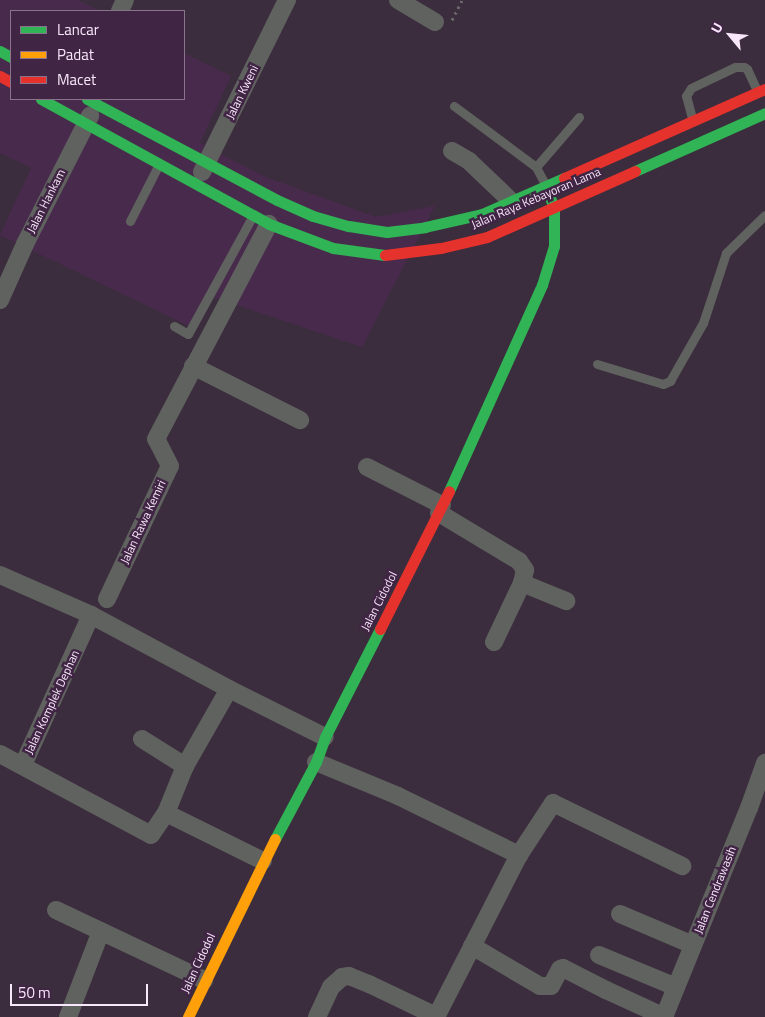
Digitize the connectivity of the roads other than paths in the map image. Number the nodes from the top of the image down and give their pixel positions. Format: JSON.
{"nodes":[{"id":1,"x":288,"y":0,"type":"edge"},
{"id":2,"x":398,"y":0,"type":"edge"},
{"id":3,"x":435,"y":22,"type":"dead end"},
{"id":4,"x":761,"y":90,"type":"edge"},
{"id":5,"x":43,"y":100,"type":"edge"},
{"id":6,"x":91,"y":102,"type":"edge"},
{"id":7,"x":454,"y":106,"type":"dead end"},
{"id":8,"x":765,"y":113,"type":"edge"},
{"id":9,"x":580,"y":117,"type":"dead end"},
{"id":10,"x":693,"y":120,"type":"junction"},
{"id":11,"x":86,"y":124,"type":"junction"},
{"id":12,"x":452,"y":151,"type":"dead end"},
{"id":13,"x":206,"y":163,"type":"junction"},
{"id":14,"x":159,"y":164,"type":"junction"},
{"id":15,"x":536,"y":167,"type":"junction"},
{"id":16,"x":195,"y":184,"type":"junction"},
{"id":17,"x":546,"y":186,"type":"junction"},
{"id":18,"x":512,"y":202,"type":"junction"},
{"id":19,"x":554,"y":208,"type":"junction"},
{"id":20,"x":253,"y":215,"type":"junction"},
{"id":21,"x":765,"y":215,"type":"edge"},
{"id":22,"x":130,"y":221,"type":"dead end"},
{"id":23,"x":269,"y":224,"type":"junction"},
{"id":24,"x":308,"y":227,"type":"junction"},
{"id":25,"x":388,"y":244,"type":"junction"},
{"id":26,"x":0,"y":300,"type":"edge"},
{"id":27,"x":174,"y":326,"type":"dead end"},
{"id":28,"x":597,"y":364,"type":"dead end"},
{"id":29,"x":193,"y":366,"type":"junction"},
{"id":30,"x":300,"y":420,"type":"dead end"},
{"id":31,"x":367,"y":467,"type":"dead end"},
{"id":32,"x":441,"y":509,"type":"junction"},
{"id":33,"x":0,"y":575,"type":"edge"},
{"id":34,"x":522,"y":583,"type":"junction"},
{"id":35,"x":107,"y":599,"type":"dead end"},
{"id":36,"x":566,"y":601,"type":"dead end"},
{"id":37,"x":91,"y":615,"type":"junction"},
{"id":38,"x":494,"y":642,"type":"dead end"},
{"id":39,"x":229,"y":689,"type":"junction"},
{"id":40,"x":325,"y":737,"type":"junction"},
{"id":41,"x":142,"y":739,"type":"dead end"},
{"id":42,"x":0,"y":754,"type":"edge"},
{"id":43,"x":316,"y":762,"type":"junction"},
{"id":44,"x":765,"y":763,"type":"edge"},
{"id":45,"x":22,"y":765,"type":"junction"},
{"id":46,"x":186,"y":766,"type":"junction"},
{"id":47,"x":757,"y":811,"type":"edge"},
{"id":48,"x":166,"y":813,"type":"junction"},
{"id":49,"x":518,"y":854,"type":"junction"},
{"id":50,"x":263,"y":861,"type":"junction"},
{"id":51,"x":682,"y":866,"type":"dead end"},
{"id":52,"x":56,"y":910,"type":"dead end"},
{"id":53,"x":620,"y":914,"type":"dead end"},
{"id":54,"x":101,"y":931,"type":"junction"},
{"id":55,"x":693,"y":945,"type":"junction"},
{"id":56,"x":472,"y":946,"type":"junction"},
{"id":57,"x":599,"y":955,"type":"dead end"},
{"id":58,"x":204,"y":980,"type":"junction"},
{"id":59,"x":676,"y":987,"type":"junction"},
{"id":60,"x":68,"y":1017,"type":"edge"},
{"id":61,"x":188,"y":1017,"type":"edge"},
{"id":62,"x":317,"y":1017,"type":"edge"},
{"id":63,"x":436,"y":1017,"type":"edge"},
{"id":64,"x":664,"y":1017,"type":"edge"}],
"edges":[{"from":1,"to":13,"type":"street","name":"Jalan Kweni"},
{"from":2,"to":3,"type":"street"},
{"from":4,"to":10,"type":"main road","name":"Jalan Raya Kebayoran Lama"},
{"from":4,"to":10,"type":"lane"},
{"from":5,"to":11,"type":"main road","name":"Jalan Raya Kebayoran Lama"},
{"from":6,"to":11,"type":"street","name":"Jalan Hankam"},
{"from":6,"to":13,"type":"main road","name":"Jalan Raya Kebayoran Lama"},
{"from":7,"to":15,"type":"lane"},
{"from":8,"to":19,"type":"main road","name":"Jalan Raya Kebayoran Lama"},
{"from":9,"to":15,"type":"lane"},
{"from":10,"to":17,"type":"main road","name":"Jalan Raya Kebayoran Lama"},
{"from":11,"to":14,"type":"main road","name":"Jalan Raya Kebayoran Lama"},
{"from":11,"to":26,"type":"street","name":"Jalan Hankam"},
{"from":12,"to":18,"type":"street"},
{"from":13,"to":16,"type":"street","name":"Jalan Kweni"},
{"from":13,"to":24,"type":"main road","name":"Jalan Raya Kebayoran Lama"},
{"from":14,"to":16,"type":"main road","name":"Jalan Raya Kebayoran Lama"},
{"from":14,"to":22,"type":"lane"},
{"from":15,"to":17,"type":"lane"},
{"from":16,"to":20,"type":"main road","name":"Jalan Raya Kebayoran Lama"},
{"from":17,"to":18,"type":"main road","name":"Jalan Raya Kebayoran Lama"},
{"from":17,"to":19,"type":"main road","name":"Jalan Cidodol"},
{"from":18,"to":25,"type":"main road","name":"Jalan Raya Kebayoran Lama"},
{"from":19,"to":25,"type":"main road","name":"Jalan Raya Kebayoran Lama"},
{"from":19,"to":32,"type":"main road","name":"Jalan Cidodol"},
{"from":20,"to":23,"type":"main road","name":"Jalan Raya Kebayoran Lama"},
{"from":20,"to":27,"type":"lane"},
{"from":21,"to":28,"type":"lane"},
{"from":23,"to":24,"type":"main road","name":"Jalan Raya Kebayoran Lama"},
{"from":23,"to":29,"type":"street","name":"Jalan Rawa Kemiri"},
{"from":24,"to":25,"type":"main road","name":"Jalan Raya Kebayoran Lama"},
{"from":24,"to":25,"type":"main road","name":"Jalan Raya Kebayoran Lama"},
{"from":29,"to":30,"type":"street"},
{"from":29,"to":35,"type":"street","name":"Jalan Rawa Kemiri"},
{"from":31,"to":32,"type":"street"},
{"from":32,"to":34,"type":"street"},
{"from":32,"to":40,"type":"main road","name":"Jalan Cidodol"},
{"from":33,"to":37,"type":"street"},
{"from":34,"to":36,"type":"street"},
{"from":34,"to":38,"type":"street"},
{"from":37,"to":39,"type":"street"},
{"from":37,"to":45,"type":"street","name":"Jalan Komplek Dephan"},
{"from":39,"to":40,"type":"street"},
{"from":39,"to":46,"type":"street"},
{"from":40,"to":43,"type":"main road","name":"Jalan Cidodol"},
{"from":41,"to":46,"type":"street"},
{"from":42,"to":45,"type":"street","name":"Jalan Komplek Dephan"},
{"from":43,"to":49,"type":"street"},
{"from":43,"to":50,"type":"main road","name":"Jalan Cidodol"},
{"from":44,"to":47,"type":"street","name":"Jalan Cendrawasih"},
{"from":45,"to":48,"type":"street"},
{"from":46,"to":48,"type":"street"},
{"from":47,"to":55,"type":"street","name":"Jalan Cendrawasih"},
{"from":48,"to":50,"type":"street"},
{"from":49,"to":51,"type":"street"},
{"from":49,"to":56,"type":"street"},
{"from":50,"to":58,"type":"main road","name":"Jalan Cidodol"},
{"from":52,"to":54,"type":"street"},
{"from":53,"to":55,"type":"street"},
{"from":54,"to":58,"type":"street"},
{"from":54,"to":60,"type":"street"},
{"from":55,"to":59,"type":"street","name":"Jalan Cendrawasih"},
{"from":56,"to":63,"type":"street"},
{"from":56,"to":64,"type":"street"},
{"from":57,"to":59,"type":"street"},
{"from":58,"to":61,"type":"main road","name":"Jalan Cidodol"},
{"from":59,"to":64,"type":"street","name":"Jalan Cendrawasih"},
{"from":62,"to":63,"type":"street"}]}
